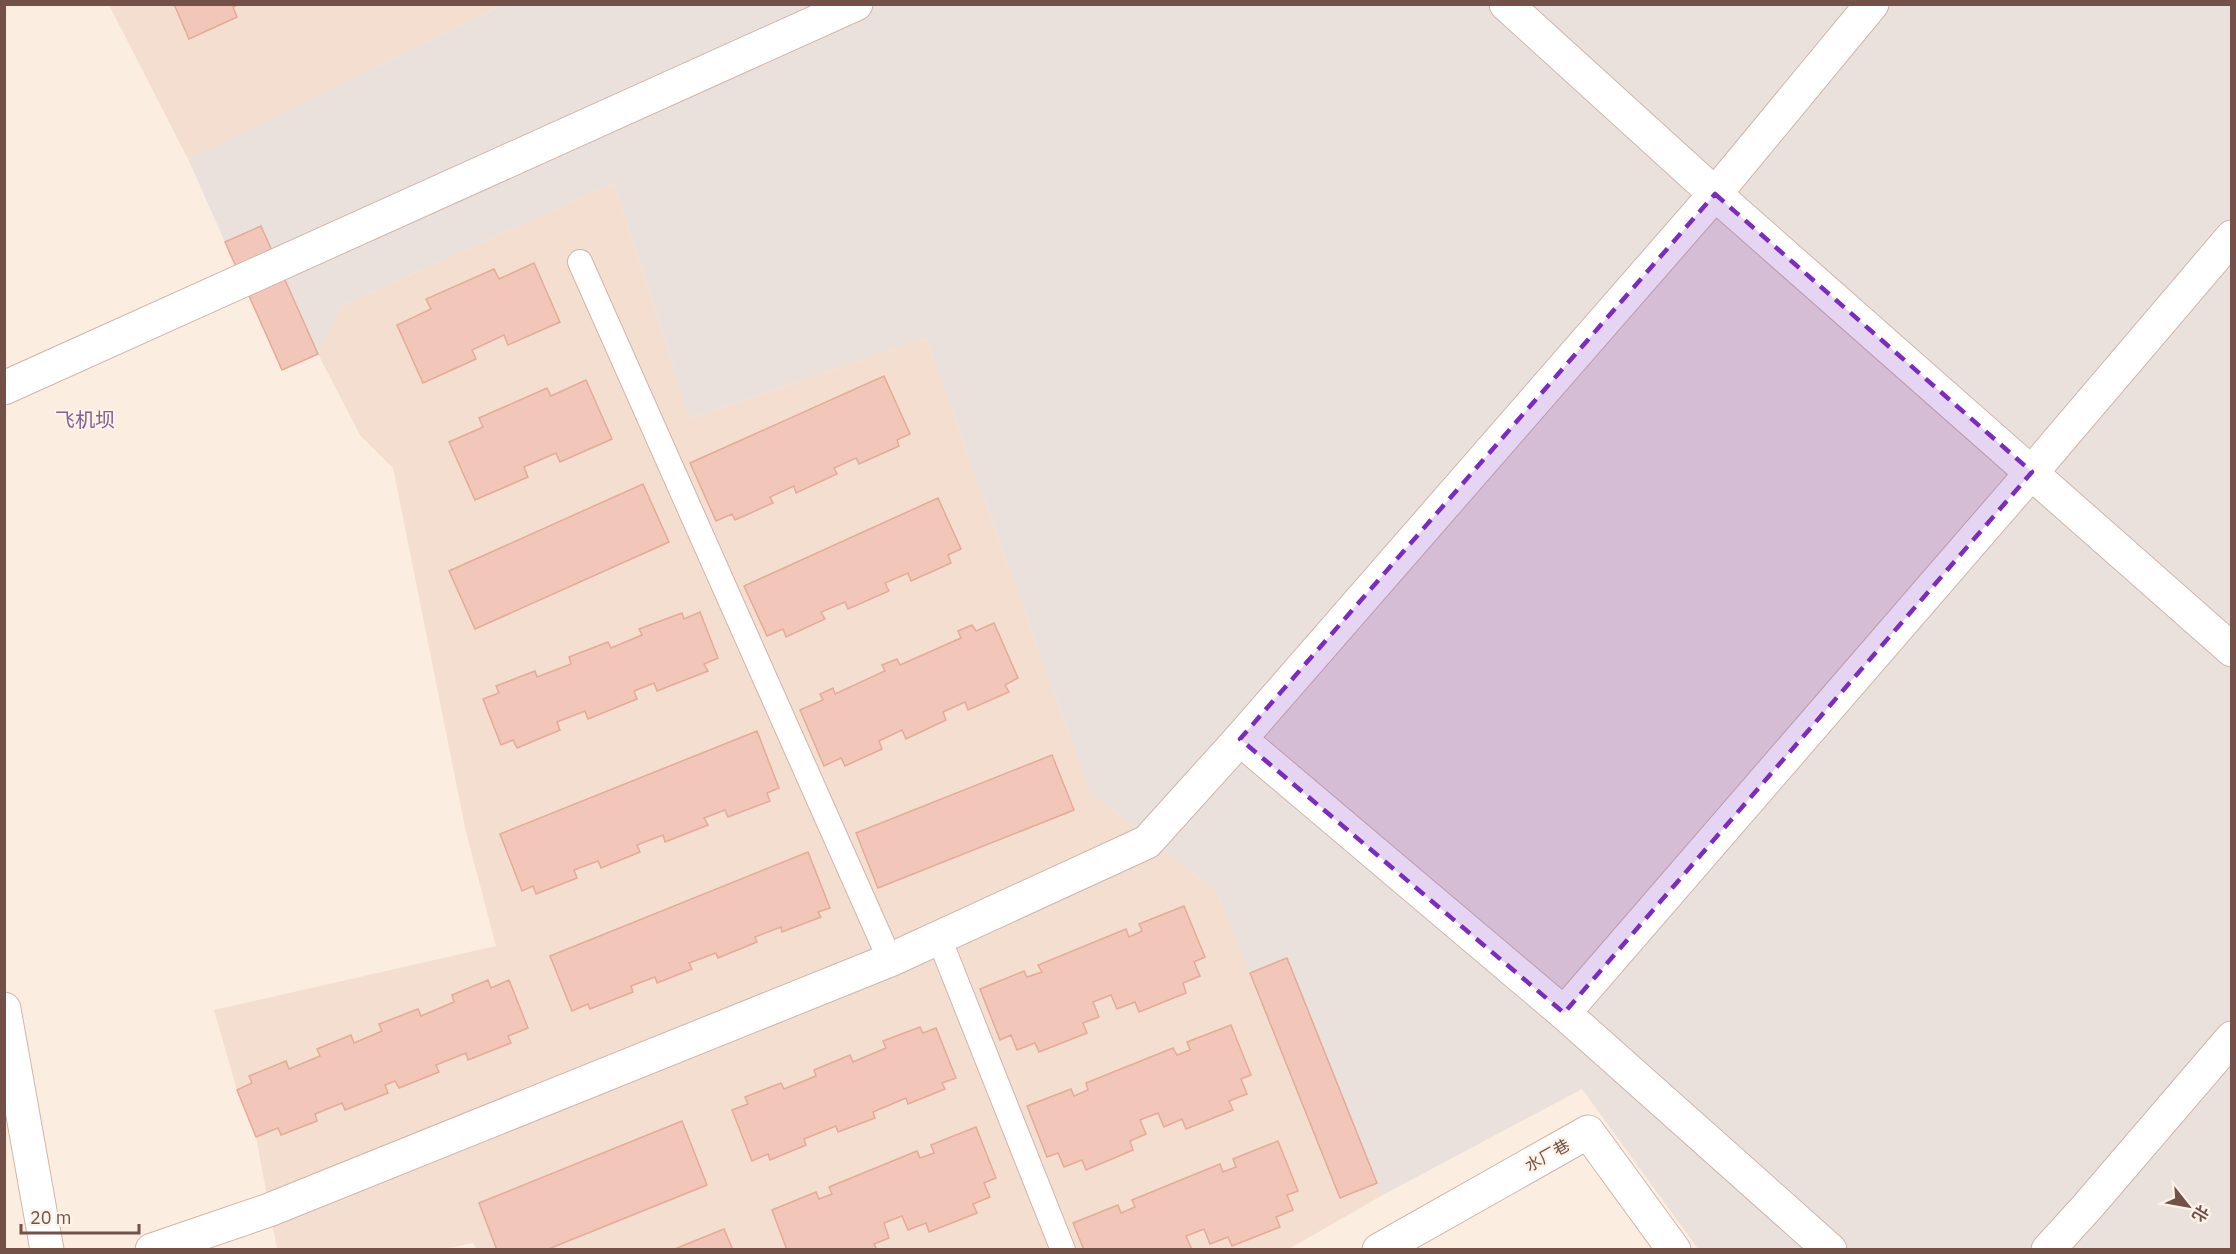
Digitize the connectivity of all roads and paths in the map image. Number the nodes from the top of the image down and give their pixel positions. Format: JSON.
{"nodes":[{"id":1,"x":856,"y":4,"type":"edge"},
{"id":2,"x":1506,"y":4,"type":"edge"},
{"id":3,"x":1872,"y":4,"type":"edge"},
{"id":4,"x":1715,"y":194,"type":"junction"},
{"id":5,"x":2232,"y":237,"type":"edge"},
{"id":6,"x":580,"y":262,"type":"dead end"},
{"id":7,"x":4,"y":388,"type":"edge"},
{"id":8,"x":2032,"y":472,"type":"junction"},
{"id":9,"x":2232,"y":650,"type":"edge"},
{"id":10,"x":1240,"y":739,"type":"junction"},
{"id":11,"x":939,"y":938,"type":"junction"},
{"id":12,"x":890,"y":960,"type":"junction"},
{"id":13,"x":4,"y":1009,"type":"edge"},
{"id":14,"x":1563,"y":1013,"type":"junction"},
{"id":15,"x":2232,"y":1038,"type":"edge"},
{"id":16,"x":47,"y":1250,"type":"edge"},
{"id":17,"x":152,"y":1250,"type":"edge"},
{"id":18,"x":1063,"y":1250,"type":"edge"},
{"id":19,"x":1379,"y":1250,"type":"edge"},
{"id":20,"x":1674,"y":1250,"type":"edge"},
{"id":21,"x":1830,"y":1250,"type":"edge"},
{"id":22,"x":2048,"y":1250,"type":"edge"}],
"edges":[{"from":1,"to":7,"type":"street"},
{"from":2,"to":4,"type":"street"},
{"from":3,"to":4,"type":"street"},
{"from":4,"to":8,"type":"street"},
{"from":4,"to":10,"type":"street"},
{"from":5,"to":8,"type":"street"},
{"from":6,"to":12,"type":"lane"},
{"from":8,"to":9,"type":"street"},
{"from":8,"to":14,"type":"street"},
{"from":10,"to":11,"type":"street"},
{"from":10,"to":14,"type":"street"},
{"from":11,"to":12,"type":"street"},
{"from":11,"to":18,"type":"lane"},
{"from":12,"to":17,"type":"street"},
{"from":13,"to":16,"type":"street"},
{"from":14,"to":21,"type":"street"},
{"from":15,"to":22,"type":"street"},
{"from":19,"to":20,"type":"street","name":"水厂巷"}]}
